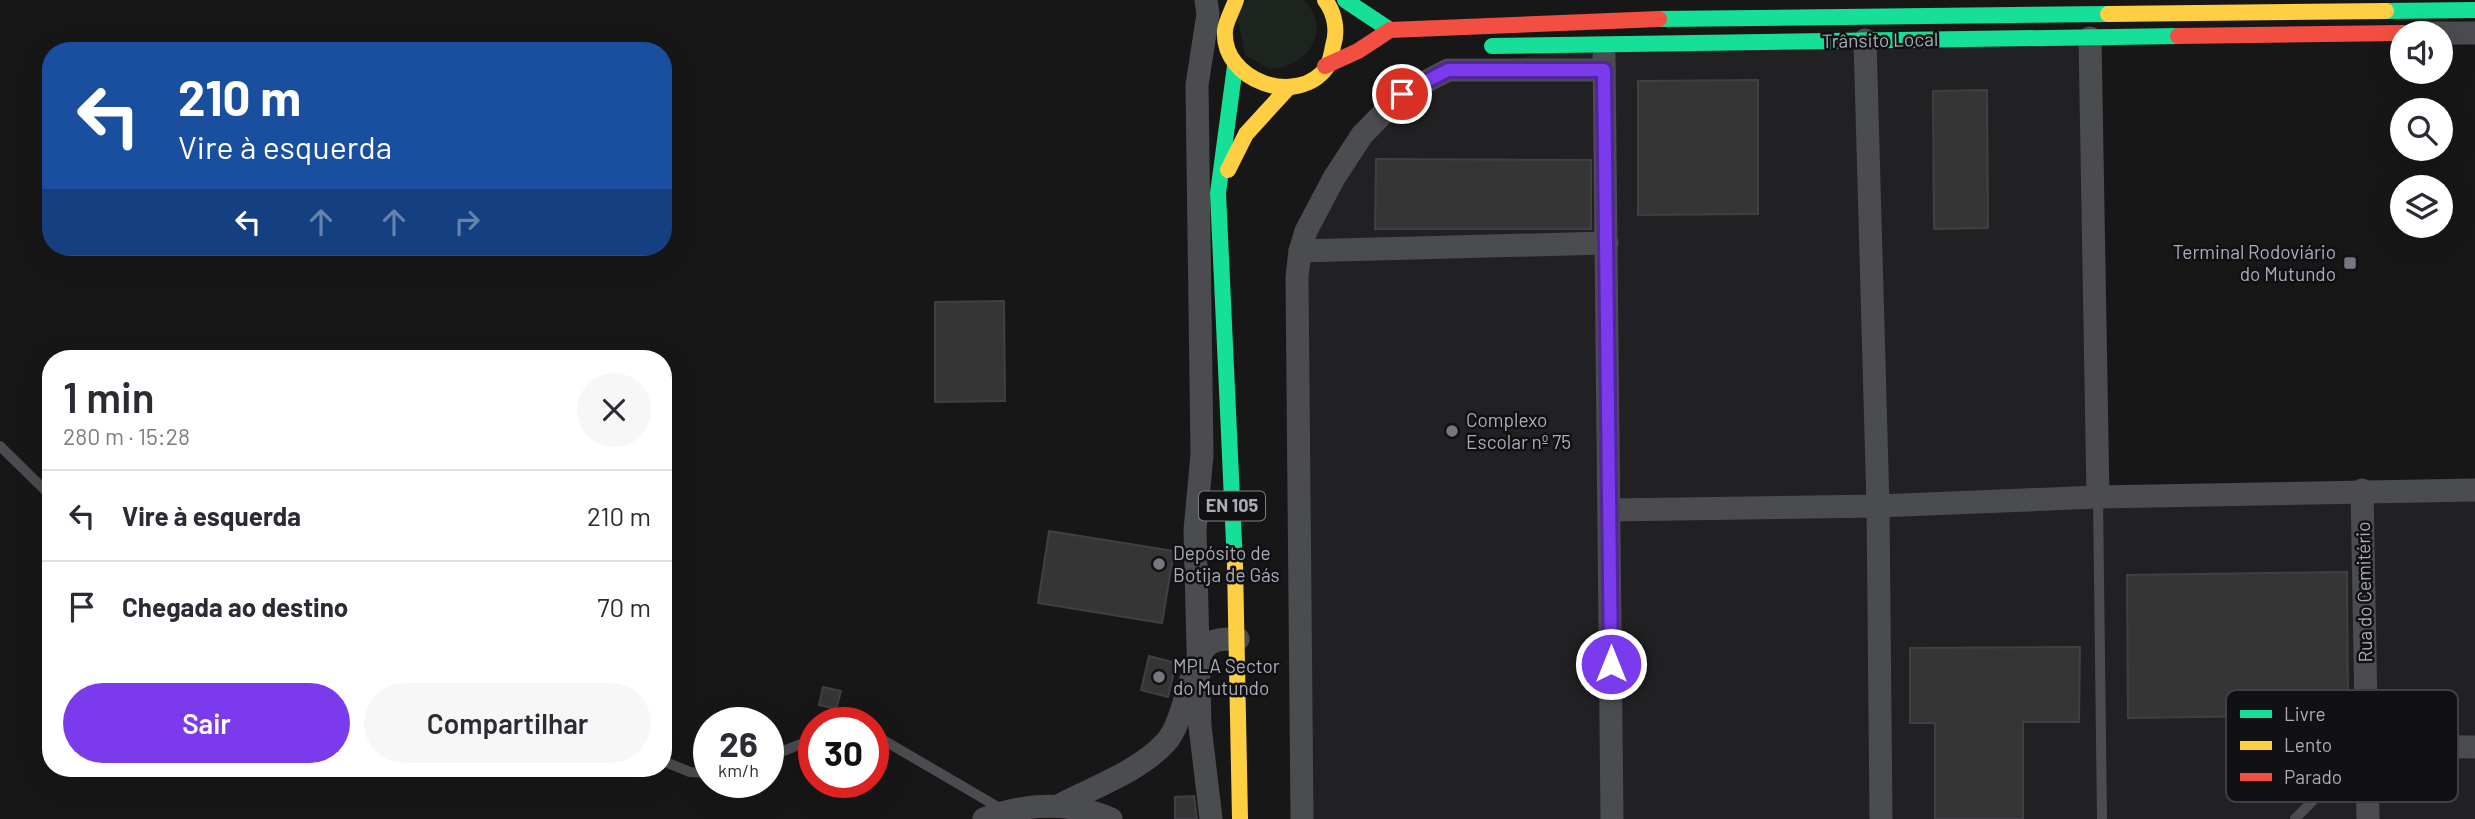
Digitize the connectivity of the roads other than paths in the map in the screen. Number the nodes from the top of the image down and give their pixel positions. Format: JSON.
{"nodes":[{"id":1,"x":1206,"y":0,"type":"edge"},
{"id":2,"x":1225,"y":0,"type":"edge"},
{"id":3,"x":1236,"y":0,"type":"edge"},
{"id":4,"x":1346,"y":0,"type":"edge"},
{"id":5,"x":2475,"y":10,"type":"edge"},
{"id":6,"x":1225,"y":28,"type":"junction"},
{"id":7,"x":1390,"y":30,"type":"junction"},
{"id":8,"x":2390,"y":33,"type":"edge"},
{"id":9,"x":2453,"y":33,"type":"edge"},
{"id":10,"x":2475,"y":33,"type":"edge"},
{"id":11,"x":2090,"y":38,"type":"junction"},
{"id":12,"x":1866,"y":40,"type":"junction"},
{"id":13,"x":1604,"y":44,"type":"junction"},
{"id":14,"x":1479,"y":46,"type":"dead end"},
{"id":15,"x":1385,"y":50,"type":"dead end"},
{"id":16,"x":1358,"y":51,"type":"junction"},
{"id":17,"x":1235,"y":65,"type":"junction"},
{"id":18,"x":1325,"y":66,"type":"junction"},
{"id":19,"x":1604,"y":70,"type":"junction"},
{"id":20,"x":1288,"y":88,"type":"junction"},
{"id":21,"x":1217,"y":193,"type":"junction"},
{"id":22,"x":1607,"y":243,"type":"junction"},
{"id":23,"x":1300,"y":251,"type":"junction"},
{"id":24,"x":0,"y":446,"type":"edge"},
{"id":25,"x":42,"y":487,"type":"edge"},
{"id":26,"x":2362,"y":490,"type":"junction"},
{"id":27,"x":2475,"y":490,"type":"edge"},
{"id":28,"x":2098,"y":497,"type":"junction"},
{"id":29,"x":1878,"y":506,"type":"junction"},
{"id":30,"x":1610,"y":510,"type":"junction"},
{"id":31,"x":1238,"y":639,"type":"junction"},
{"id":32,"x":1200,"y":658,"type":"junction"},
{"id":33,"x":2365,"y":690,"type":"edge"},
{"id":34,"x":889,"y":744,"type":"edge"},
{"id":35,"x":672,"y":765,"type":"edge"},
{"id":36,"x":693,"y":772,"type":"edge"},
{"id":37,"x":2312,"y":802,"type":"edge"},
{"id":38,"x":1060,"y":805,"type":"junction"},
{"id":39,"x":995,"y":815,"type":"edge"},
{"id":40,"x":1111,"y":819,"type":"edge"},
{"id":41,"x":1211,"y":819,"type":"edge"},
{"id":42,"x":1240,"y":819,"type":"edge"},
{"id":43,"x":1302,"y":819,"type":"edge"},
{"id":44,"x":1612,"y":819,"type":"edge"},
{"id":45,"x":1881,"y":819,"type":"edge"},
{"id":46,"x":2102,"y":819,"type":"edge"},
{"id":47,"x":2295,"y":819,"type":"edge"}],
"edges":[{"from":1,"to":32,"type":"street"},
{"from":2,"to":6,"type":"main road"},
{"from":3,"to":6,"type":"main road"},
{"from":4,"to":7,"type":"main road"},
{"from":4,"to":18,"type":"main road"},
{"from":5,"to":7,"type":"main road"},
{"from":6,"to":17,"type":"main road"},
{"from":7,"to":16,"type":"main road"},
{"from":8,"to":11,"type":"main road","name":"Trânsito Local"},
{"from":9,"to":10,"type":"street"},
{"from":11,"to":12,"type":"main road","name":"Trânsito Local"},
{"from":11,"to":28,"type":"street"},
{"from":12,"to":13,"type":"main road","name":"Trânsito Local"},
{"from":12,"to":29,"type":"street"},
{"from":13,"to":14,"type":"main road","name":"Trânsito Local"},
{"from":13,"to":19,"type":"street"},
{"from":15,"to":16,"type":"main road"},
{"from":16,"to":18,"type":"main road"},
{"from":17,"to":20,"type":"main road"},
{"from":17,"to":21,"type":"main road","number":"EN 105"},
{"from":18,"to":20,"type":"main road"},
{"from":19,"to":22,"type":"street"},
{"from":19,"to":23,"type":"street"},
{"from":20,"to":21,"type":"main road"},
{"from":21,"to":31,"type":"main road","number":"EN 105"},
{"from":22,"to":23,"type":"street"},
{"from":22,"to":30,"type":"street"},
{"from":23,"to":43,"type":"street"},
{"from":24,"to":25,"type":"lane"},
{"from":26,"to":27,"type":"street"},
{"from":26,"to":28,"type":"street"},
{"from":26,"to":33,"type":"street","name":"Rua do Cemitério"},
{"from":28,"to":29,"type":"street"},
{"from":28,"to":46,"type":"lane"},
{"from":29,"to":30,"type":"street"},
{"from":29,"to":45,"type":"street"},
{"from":30,"to":44,"type":"street"},
{"from":31,"to":32,"type":"street"},
{"from":31,"to":42,"type":"main road","number":"EN 105"},
{"from":32,"to":38,"type":"street"},
{"from":32,"to":41,"type":"street"},
{"from":34,"to":39,"type":"lane"},
{"from":35,"to":36,"type":"lane"},
{"from":37,"to":47,"type":"lane"},
{"from":38,"to":39,"type":"street"},
{"from":38,"to":40,"type":"street"}]}
